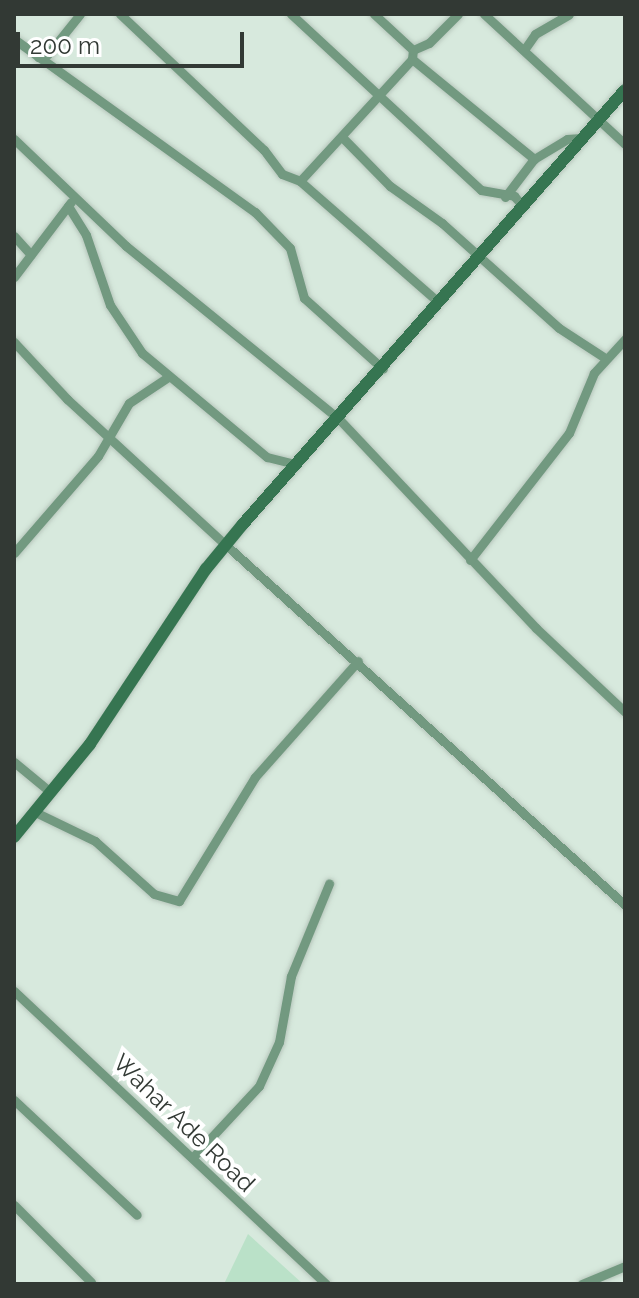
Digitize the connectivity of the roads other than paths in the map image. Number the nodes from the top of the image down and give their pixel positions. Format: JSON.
{"nodes":[{"id":1,"x":80,"y":14,"type":"edge"},
{"id":2,"x":120,"y":14,"type":"edge"},
{"id":3,"x":291,"y":14,"type":"edge"},
{"id":4,"x":374,"y":14,"type":"edge"},
{"id":5,"x":458,"y":14,"type":"edge"},
{"id":6,"x":484,"y":14,"type":"edge"},
{"id":7,"x":569,"y":14,"type":"edge"},
{"id":8,"x":14,"y":39,"type":"edge"},
{"id":9,"x":524,"y":50,"type":"junction"},
{"id":10,"x":413,"y":55,"type":"junction"},
{"id":11,"x":38,"y":57,"type":"junction"},
{"id":12,"x":625,"y":90,"type":"edge"},
{"id":13,"x":377,"y":96,"type":"junction"},
{"id":14,"x":597,"y":121,"type":"junction"},
{"id":15,"x":342,"y":137,"type":"junction"},
{"id":16,"x":581,"y":138,"type":"junction"},
{"id":17,"x":14,"y":139,"type":"edge"},
{"id":18,"x":625,"y":144,"type":"edge"},
{"id":19,"x":534,"y":159,"type":"junction"},
{"id":20,"x":300,"y":181,"type":"junction"},
{"id":21,"x":75,"y":196,"type":"junction"},
{"id":22,"x":505,"y":197,"type":"junction"},
{"id":23,"x":522,"y":205,"type":"junction"},
{"id":24,"x":68,"y":206,"type":"junction"},
{"id":25,"x":14,"y":236,"type":"edge"},
{"id":26,"x":31,"y":255,"type":"junction"},
{"id":27,"x":479,"y":256,"type":"junction"},
{"id":28,"x":14,"y":277,"type":"edge"},
{"id":29,"x":438,"y":302,"type":"junction"},
{"id":30,"x":625,"y":339,"type":"edge"},
{"id":31,"x":14,"y":342,"type":"edge"},
{"id":32,"x":605,"y":358,"type":"junction"},
{"id":33,"x":383,"y":369,"type":"junction"},
{"id":34,"x":168,"y":377,"type":"junction"},
{"id":35,"x":339,"y":419,"type":"junction"},
{"id":36,"x":109,"y":435,"type":"junction"},
{"id":37,"x":296,"y":464,"type":"junction"},
{"id":38,"x":226,"y":545,"type":"junction"},
{"id":39,"x":14,"y":553,"type":"edge"},
{"id":40,"x":470,"y":560,"type":"junction"},
{"id":41,"x":358,"y":661,"type":"junction"},
{"id":42,"x":625,"y":712,"type":"edge"},
{"id":43,"x":14,"y":762,"type":"edge"},
{"id":44,"x":48,"y":790,"type":"junction"},
{"id":45,"x":33,"y":811,"type":"junction"},
{"id":46,"x":14,"y":837,"type":"edge"},
{"id":47,"x":329,"y":884,"type":"dead end"},
{"id":48,"x":625,"y":905,"type":"edge"},
{"id":49,"x":14,"y":991,"type":"edge"},
{"id":50,"x":14,"y":1100,"type":"edge"},
{"id":51,"x":193,"y":1157,"type":"junction"},
{"id":52,"x":14,"y":1205,"type":"edge"},
{"id":53,"x":137,"y":1215,"type":"dead end"},
{"id":54,"x":625,"y":1266,"type":"edge"},
{"id":55,"x":91,"y":1282,"type":"edge"},
{"id":56,"x":326,"y":1284,"type":"edge"},
{"id":57,"x":582,"y":1284,"type":"edge"}],
"edges":[{"from":1,"to":11,"type":"street"},
{"from":2,"to":20,"type":"street"},
{"from":3,"to":13,"type":"street"},
{"from":4,"to":10,"type":"street"},
{"from":5,"to":10,"type":"street"},
{"from":6,"to":9,"type":"street"},
{"from":7,"to":9,"type":"street"},
{"from":8,"to":11,"type":"street"},
{"from":9,"to":14,"type":"street"},
{"from":10,"to":13,"type":"street"},
{"from":10,"to":19,"type":"street"},
{"from":11,"to":33,"type":"street"},
{"from":12,"to":14,"type":"street"},
{"from":13,"to":15,"type":"street"},
{"from":13,"to":22,"type":"street"},
{"from":14,"to":16,"type":"street"},
{"from":14,"to":18,"type":"street"},
{"from":15,"to":20,"type":"street"},
{"from":15,"to":27,"type":"street"},
{"from":16,"to":19,"type":"street"},
{"from":16,"to":23,"type":"street"},
{"from":17,"to":21,"type":"street"},
{"from":19,"to":22,"type":"street"},
{"from":20,"to":29,"type":"street"},
{"from":21,"to":24,"type":"street"},
{"from":21,"to":35,"type":"street"},
{"from":22,"to":23,"type":"street"},
{"from":23,"to":27,"type":"street"},
{"from":24,"to":26,"type":"street"},
{"from":24,"to":34,"type":"street"},
{"from":25,"to":26,"type":"street"},
{"from":26,"to":28,"type":"street"},
{"from":27,"to":29,"type":"street"},
{"from":27,"to":32,"type":"street"},
{"from":29,"to":33,"type":"street"},
{"from":30,"to":32,"type":"street"},
{"from":31,"to":36,"type":"street"},
{"from":32,"to":40,"type":"street"},
{"from":33,"to":35,"type":"street"},
{"from":34,"to":36,"type":"street"},
{"from":34,"to":37,"type":"street"},
{"from":35,"to":37,"type":"street"},
{"from":35,"to":40,"type":"street"},
{"from":36,"to":38,"type":"street"},
{"from":36,"to":39,"type":"street"},
{"from":37,"to":38,"type":"street"},
{"from":38,"to":41,"type":"street"},
{"from":38,"to":44,"type":"street"},
{"from":40,"to":42,"type":"street"},
{"from":41,"to":45,"type":"street"},
{"from":41,"to":48,"type":"street"},
{"from":43,"to":44,"type":"street"},
{"from":44,"to":45,"type":"street"},
{"from":45,"to":46,"type":"street"},
{"from":47,"to":51,"type":"street"},
{"from":49,"to":51,"type":"street","name":"Wahar Ade Road"},
{"from":50,"to":53,"type":"street"},
{"from":51,"to":56,"type":"street","name":"Wahar Ade Road"},
{"from":52,"to":55,"type":"street"},
{"from":54,"to":57,"type":"street"}]}
